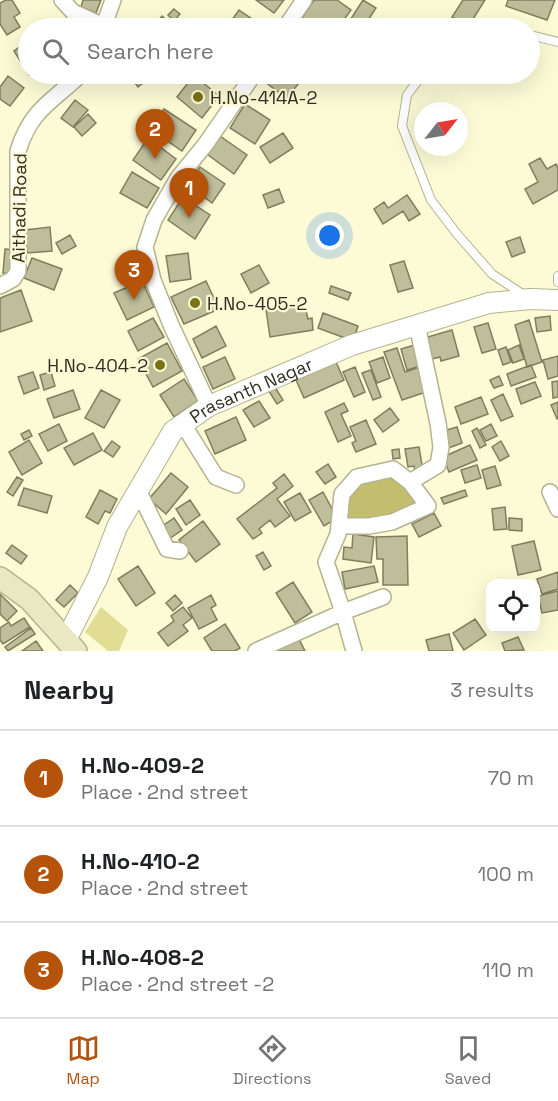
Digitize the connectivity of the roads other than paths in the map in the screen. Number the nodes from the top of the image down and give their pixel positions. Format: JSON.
{"nodes":[{"id":1,"x":62,"y":0,"type":"edge"},
{"id":2,"x":113,"y":0,"type":"edge"},
{"id":3,"x":304,"y":0,"type":"edge"},
{"id":4,"x":85,"y":18,"type":"edge"},
{"id":5,"x":108,"y":18,"type":"edge"},
{"id":6,"x":292,"y":18,"type":"edge"},
{"id":7,"x":540,"y":38,"type":"edge"},
{"id":8,"x":558,"y":42,"type":"edge"},
{"id":9,"x":70,"y":84,"type":"edge"},
{"id":10,"x":247,"y":84,"type":"edge"},
{"id":11,"x":415,"y":84,"type":"edge"},
{"id":12,"x":558,"y":276,"type":"edge"},
{"id":13,"x":558,"y":282,"type":"edge"},
{"id":14,"x":0,"y":286,"type":"edge"},
{"id":15,"x":530,"y":299,"type":"junction"},
{"id":16,"x":558,"y":300,"type":"edge"},
{"id":17,"x":417,"y":325,"type":"junction"},
{"id":18,"x":209,"y":406,"type":"junction"},
{"id":19,"x":183,"y":424,"type":"junction"},
{"id":20,"x":410,"y":482,"type":"junction"},
{"id":21,"x":236,"y":485,"type":"dead end"},
{"id":22,"x":138,"y":490,"type":"junction"},
{"id":23,"x":550,"y":492,"type":"dead end"},
{"id":24,"x":558,"y":509,"type":"edge"},
{"id":25,"x":339,"y":526,"type":"junction"},
{"id":26,"x":180,"y":551,"type":"dead end"},
{"id":27,"x":0,"y":578,"type":"edge"},
{"id":28,"x":383,"y":597,"type":"dead end"},
{"id":29,"x":344,"y":612,"type":"junction"},
{"id":30,"x":73,"y":648,"type":"edge"},
{"id":31,"x":256,"y":651,"type":"edge"},
{"id":32,"x":354,"y":651,"type":"edge"}],
"edges":[{"from":1,"to":4,"type":"street"},
{"from":2,"to":5,"type":"street"},
{"from":3,"to":6,"type":"street"},
{"from":7,"to":8,"type":"lane"},
{"from":9,"to":14,"type":"street","name":"Aithadi Road"},
{"from":10,"to":18,"type":"street"},
{"from":11,"to":15,"type":"lane"},
{"from":12,"to":13,"type":"lane"},
{"from":15,"to":16,"type":"street","name":"Prasanth Nagar"},
{"from":15,"to":17,"type":"street","name":"Prasanth Nagar"},
{"from":17,"to":18,"type":"street","name":"Prasanth Nagar"},
{"from":17,"to":20,"type":"street"},
{"from":18,"to":19,"type":"street","name":"Prasanth Nagar"},
{"from":19,"to":21,"type":"street"},
{"from":19,"to":22,"type":"street","name":"Prasanth Nagar"},
{"from":20,"to":25,"type":"street"},
{"from":20,"to":25,"type":"street"},
{"from":22,"to":26,"type":"street"},
{"from":22,"to":30,"type":"street","name":"Prasanth Nagar"},
{"from":23,"to":24,"type":"street"},
{"from":25,"to":29,"type":"street"},
{"from":27,"to":30,"type":"main road"},
{"from":28,"to":29,"type":"street"},
{"from":29,"to":31,"type":"street"},
{"from":29,"to":32,"type":"street"}]}
